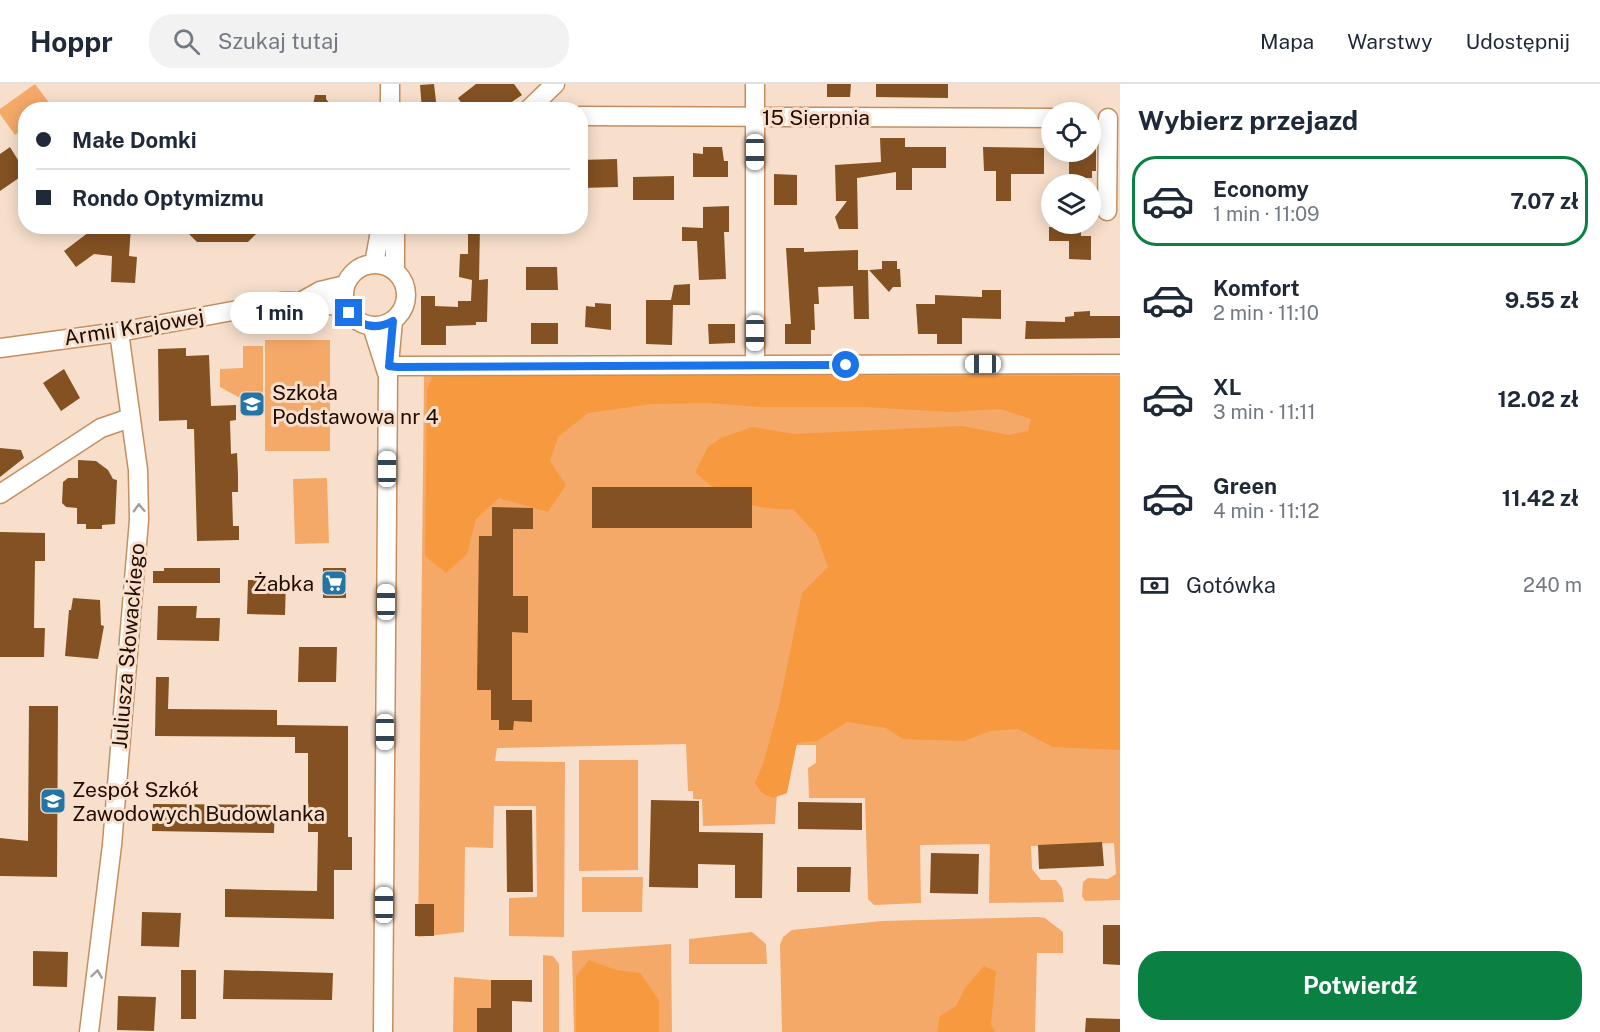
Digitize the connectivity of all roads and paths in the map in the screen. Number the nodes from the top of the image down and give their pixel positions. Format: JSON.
{"nodes":[{"id":1,"x":390,"y":84,"type":"edge"},
{"id":2,"x":555,"y":84,"type":"edge"},
{"id":3,"x":755,"y":84,"type":"edge"},
{"id":4,"x":390,"y":102,"type":"edge"},
{"id":5,"x":536,"y":102,"type":"edge"},
{"id":6,"x":588,"y":116,"type":"edge"},
{"id":7,"x":755,"y":117,"type":"junction"},
{"id":8,"x":1041,"y":118,"type":"edge"},
{"id":9,"x":1106,"y":118,"type":"edge"},
{"id":10,"x":1107,"y":211,"type":"dead end"},
{"id":11,"x":380,"y":234,"type":"edge"},
{"id":12,"x":395,"y":234,"type":"edge"},
{"id":13,"x":374,"y":264,"type":"junction"},
{"id":14,"x":395,"y":271,"type":"junction"},
{"id":15,"x":345,"y":285,"type":"junction"},
{"id":16,"x":304,"y":300,"type":"junction"},
{"id":17,"x":345,"y":306,"type":"junction"},
{"id":18,"x":393,"y":321,"type":"junction"},
{"id":19,"x":372,"y":326,"type":"junction"},
{"id":20,"x":119,"y":332,"type":"junction"},
{"id":21,"x":0,"y":348,"type":"edge"},
{"id":22,"x":1120,"y":364,"type":"edge"},
{"id":23,"x":755,"y":365,"type":"junction"},
{"id":24,"x":389,"y":370,"type":"junction"},
{"id":25,"x":130,"y":418,"type":"junction"},
{"id":26,"x":0,"y":494,"type":"edge"},
{"id":27,"x":89,"y":1032,"type":"edge"},
{"id":28,"x":383,"y":1032,"type":"edge"}],
"edges":[{"from":1,"to":4,"type":"street"},
{"from":2,"to":5,"type":"street"},
{"from":3,"to":7,"type":"street"},
{"from":6,"to":7,"type":"street","name":"15 Sierpnia"},
{"from":7,"to":8,"type":"street","name":"15 Sierpnia"},
{"from":7,"to":23,"type":"street"},
{"from":9,"to":10,"type":"street"},
{"from":11,"to":13,"type":"street"},
{"from":12,"to":14,"type":"street"},
{"from":13,"to":14,"type":"street"},
{"from":13,"to":15,"type":"street"},
{"from":14,"to":18,"type":"street"},
{"from":15,"to":16,"type":"street","name":"Armii Krajowej"},
{"from":15,"to":17,"type":"street"},
{"from":16,"to":17,"type":"street","name":"Armii Krajowej"},
{"from":16,"to":20,"type":"street","name":"Armii Krajowej"},
{"from":17,"to":19,"type":"street"},
{"from":18,"to":19,"type":"street"},
{"from":18,"to":24,"type":"street"},
{"from":19,"to":24,"type":"street"},
{"from":20,"to":21,"type":"street","name":"Armii Krajowej"},
{"from":20,"to":25,"type":"street","name":"Juliusza Słowackiego"},
{"from":22,"to":23,"type":"street"},
{"from":23,"to":24,"type":"street"},
{"from":24,"to":28,"type":"street"},
{"from":25,"to":26,"type":"street"},
{"from":27,"to":25,"type":"street","name":"Juliusza Słowackiego","one_way":true}]}
